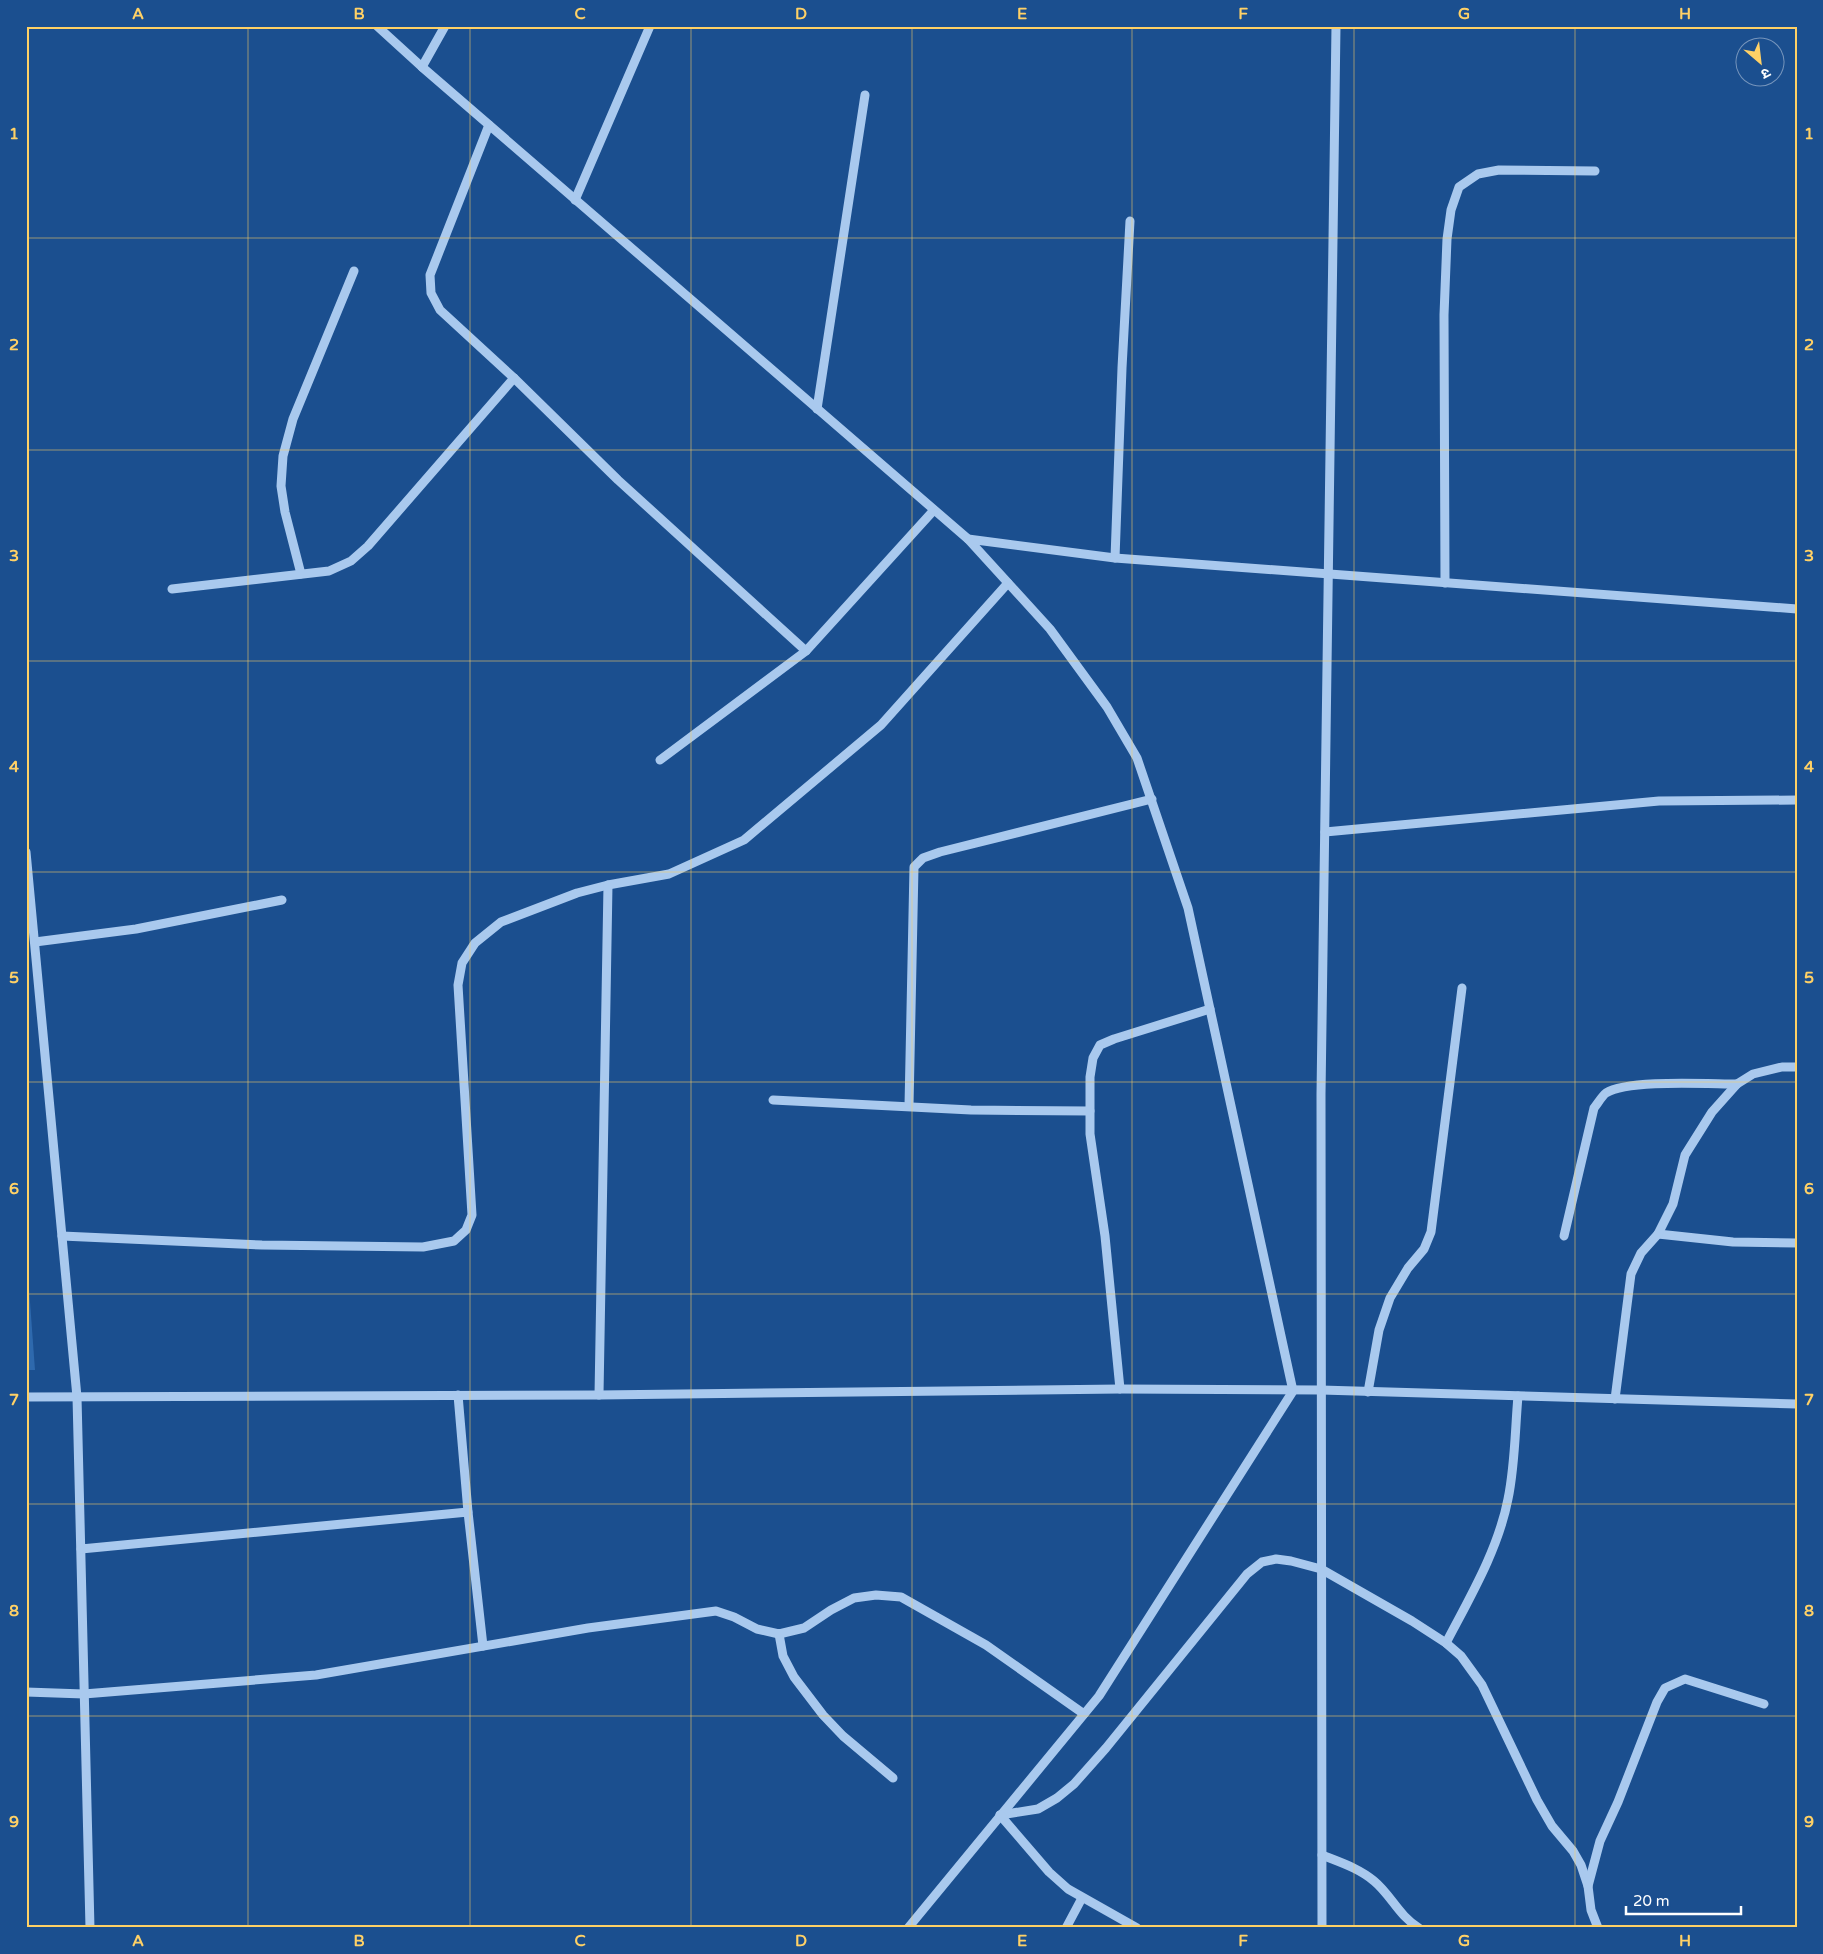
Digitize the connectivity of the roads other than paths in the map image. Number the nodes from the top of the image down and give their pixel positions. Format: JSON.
{"nodes":[{"id":1,"x":377,"y":26,"type":"edge"},
{"id":2,"x":445,"y":26,"type":"edge"},
{"id":3,"x":650,"y":26,"type":"edge"},
{"id":4,"x":1336,"y":26,"type":"edge"},
{"id":5,"x":422,"y":67,"type":"junction"},
{"id":6,"x":865,"y":95,"type":"dead end"},
{"id":7,"x":490,"y":125,"type":"junction"},
{"id":8,"x":1594,"y":171,"type":"dead end"},
{"id":9,"x":575,"y":200,"type":"junction"},
{"id":10,"x":1130,"y":221,"type":"dead end"},
{"id":11,"x":354,"y":271,"type":"dead end"},
{"id":12,"x":514,"y":378,"type":"junction"},
{"id":13,"x":817,"y":409,"type":"junction"},
{"id":14,"x":934,"y":510,"type":"junction"},
{"id":15,"x":968,"y":540,"type":"junction"},
{"id":16,"x":1115,"y":558,"type":"junction"},
{"id":17,"x":301,"y":574,"type":"junction"},
{"id":18,"x":1329,"y":574,"type":"junction"},
{"id":19,"x":1008,"y":583,"type":"junction"},
{"id":20,"x":1444,"y":583,"type":"junction"},
{"id":21,"x":172,"y":589,"type":"dead end"},
{"id":22,"x":1797,"y":609,"type":"edge"},
{"id":23,"x":806,"y":651,"type":"junction"},
{"id":24,"x":660,"y":760,"type":"dead end"},
{"id":25,"x":1152,"y":799,"type":"junction"},
{"id":26,"x":1797,"y":800,"type":"edge"},
{"id":27,"x":1325,"y":832,"type":"junction"},
{"id":28,"x":26,"y":852,"type":"edge"},
{"id":29,"x":27,"y":866,"type":"edge"},
{"id":30,"x":608,"y":885,"type":"junction"},
{"id":31,"x":282,"y":900,"type":"dead end"},
{"id":32,"x":35,"y":942,"type":"junction"},
{"id":33,"x":1462,"y":988,"type":"dead end"},
{"id":34,"x":1210,"y":1009,"type":"junction"},
{"id":35,"x":1797,"y":1067,"type":"edge"},
{"id":36,"x":1737,"y":1084,"type":"junction"},
{"id":37,"x":773,"y":1100,"type":"dead end"},
{"id":38,"x":909,"y":1106,"type":"junction"},
{"id":39,"x":1090,"y":1110,"type":"junction"},
{"id":40,"x":1658,"y":1234,"type":"junction"},
{"id":41,"x":62,"y":1236,"type":"junction"},
{"id":42,"x":1564,"y":1236,"type":"dead end"},
{"id":43,"x":1797,"y":1243,"type":"edge"},
{"id":44,"x":1120,"y":1389,"type":"junction"},
{"id":45,"x":1321,"y":1390,"type":"junction"},
{"id":46,"x":1293,"y":1391,"type":"junction"},
{"id":47,"x":1368,"y":1392,"type":"junction"},
{"id":48,"x":458,"y":1395,"type":"junction"},
{"id":49,"x":599,"y":1395,"type":"junction"},
{"id":50,"x":1518,"y":1396,"type":"junction"},
{"id":51,"x":26,"y":1397,"type":"edge"},
{"id":52,"x":77,"y":1397,"type":"junction"},
{"id":53,"x":1615,"y":1399,"type":"junction"},
{"id":54,"x":1797,"y":1404,"type":"edge"},
{"id":55,"x":468,"y":1512,"type":"junction"},
{"id":56,"x":81,"y":1549,"type":"junction"},
{"id":57,"x":1322,"y":1570,"type":"junction"},
{"id":58,"x":779,"y":1634,"type":"junction"},
{"id":59,"x":1446,"y":1643,"type":"junction"},
{"id":60,"x":483,"y":1646,"type":"junction"},
{"id":61,"x":26,"y":1692,"type":"edge"},
{"id":62,"x":84,"y":1694,"type":"junction"},
{"id":63,"x":1764,"y":1704,"type":"dead end"},
{"id":64,"x":1084,"y":1714,"type":"junction"},
{"id":65,"x":893,"y":1778,"type":"dead end"},
{"id":66,"x":1000,"y":1815,"type":"junction"},
{"id":67,"x":1322,"y":1855,"type":"junction"},
{"id":68,"x":1588,"y":1886,"type":"junction"},
{"id":69,"x":1082,"y":1898,"type":"junction"},
{"id":70,"x":90,"y":1928,"type":"edge"},
{"id":71,"x":908,"y":1928,"type":"edge"},
{"id":72,"x":1066,"y":1928,"type":"edge"},
{"id":73,"x":1137,"y":1928,"type":"edge"},
{"id":74,"x":1322,"y":1928,"type":"edge"},
{"id":75,"x":1419,"y":1928,"type":"edge"},
{"id":76,"x":1598,"y":1928,"type":"edge"}],
"edges":[{"from":1,"to":5,"type":"street"},
{"from":2,"to":5,"type":"street"},
{"from":3,"to":9,"type":"street"},
{"from":4,"to":18,"type":"street"},
{"from":5,"to":7,"type":"street"},
{"from":6,"to":13,"type":"street"},
{"from":7,"to":9,"type":"street"},
{"from":7,"to":12,"type":"street"},
{"from":8,"to":20,"type":"street"},
{"from":9,"to":13,"type":"street"},
{"from":10,"to":16,"type":"street"},
{"from":11,"to":17,"type":"street"},
{"from":12,"to":17,"type":"street"},
{"from":12,"to":23,"type":"street"},
{"from":13,"to":14,"type":"street"},
{"from":14,"to":15,"type":"street"},
{"from":14,"to":23,"type":"street"},
{"from":15,"to":16,"type":"street"},
{"from":15,"to":19,"type":"street"},
{"from":16,"to":18,"type":"street"},
{"from":17,"to":21,"type":"street"},
{"from":18,"to":20,"type":"street"},
{"from":18,"to":27,"type":"street"},
{"from":19,"to":25,"type":"street"},
{"from":19,"to":30,"type":"street"},
{"from":20,"to":22,"type":"street"},
{"from":23,"to":24,"type":"street"},
{"from":25,"to":34,"type":"street"},
{"from":25,"to":38,"type":"street"},
{"from":26,"to":27,"type":"street"},
{"from":27,"to":45,"type":"street"},
{"from":28,"to":29,"type":"street"},
{"from":29,"to":32,"type":"street"},
{"from":30,"to":41,"type":"street"},
{"from":30,"to":49,"type":"street"},
{"from":31,"to":32,"type":"street"},
{"from":32,"to":41,"type":"street"},
{"from":33,"to":47,"type":"street"},
{"from":34,"to":39,"type":"street"},
{"from":34,"to":46,"type":"street"},
{"from":35,"to":36,"type":"street"},
{"from":36,"to":40,"type":"street"},
{"from":36,"to":42,"type":"street"},
{"from":37,"to":38,"type":"street"},
{"from":38,"to":39,"type":"street"},
{"from":39,"to":44,"type":"street"},
{"from":40,"to":43,"type":"street"},
{"from":40,"to":53,"type":"street"},
{"from":41,"to":52,"type":"street"},
{"from":44,"to":46,"type":"street"},
{"from":44,"to":49,"type":"street"},
{"from":45,"to":46,"type":"street"},
{"from":45,"to":47,"type":"street"},
{"from":45,"to":57,"type":"street"},
{"from":46,"to":64,"type":"street"},
{"from":47,"to":50,"type":"street"},
{"from":48,"to":49,"type":"street"},
{"from":48,"to":52,"type":"street"},
{"from":48,"to":55,"type":"street"},
{"from":50,"to":53,"type":"street"},
{"from":50,"to":59,"type":"street"},
{"from":51,"to":52,"type":"street"},
{"from":52,"to":56,"type":"street"},
{"from":53,"to":54,"type":"street"},
{"from":55,"to":56,"type":"street"},
{"from":55,"to":60,"type":"street"},
{"from":56,"to":62,"type":"street"},
{"from":57,"to":59,"type":"street"},
{"from":57,"to":66,"type":"street"},
{"from":57,"to":67,"type":"street"},
{"from":58,"to":60,"type":"street"},
{"from":58,"to":64,"type":"street"},
{"from":58,"to":65,"type":"street"},
{"from":59,"to":68,"type":"street"},
{"from":60,"to":62,"type":"street"},
{"from":61,"to":62,"type":"street"},
{"from":62,"to":70,"type":"street"},
{"from":63,"to":68,"type":"street"},
{"from":64,"to":66,"type":"street"},
{"from":66,"to":69,"type":"street"},
{"from":66,"to":71,"type":"street"},
{"from":67,"to":74,"type":"street"},
{"from":67,"to":75,"type":"street"},
{"from":68,"to":76,"type":"street"},
{"from":69,"to":72,"type":"street"},
{"from":69,"to":73,"type":"street"}]}
